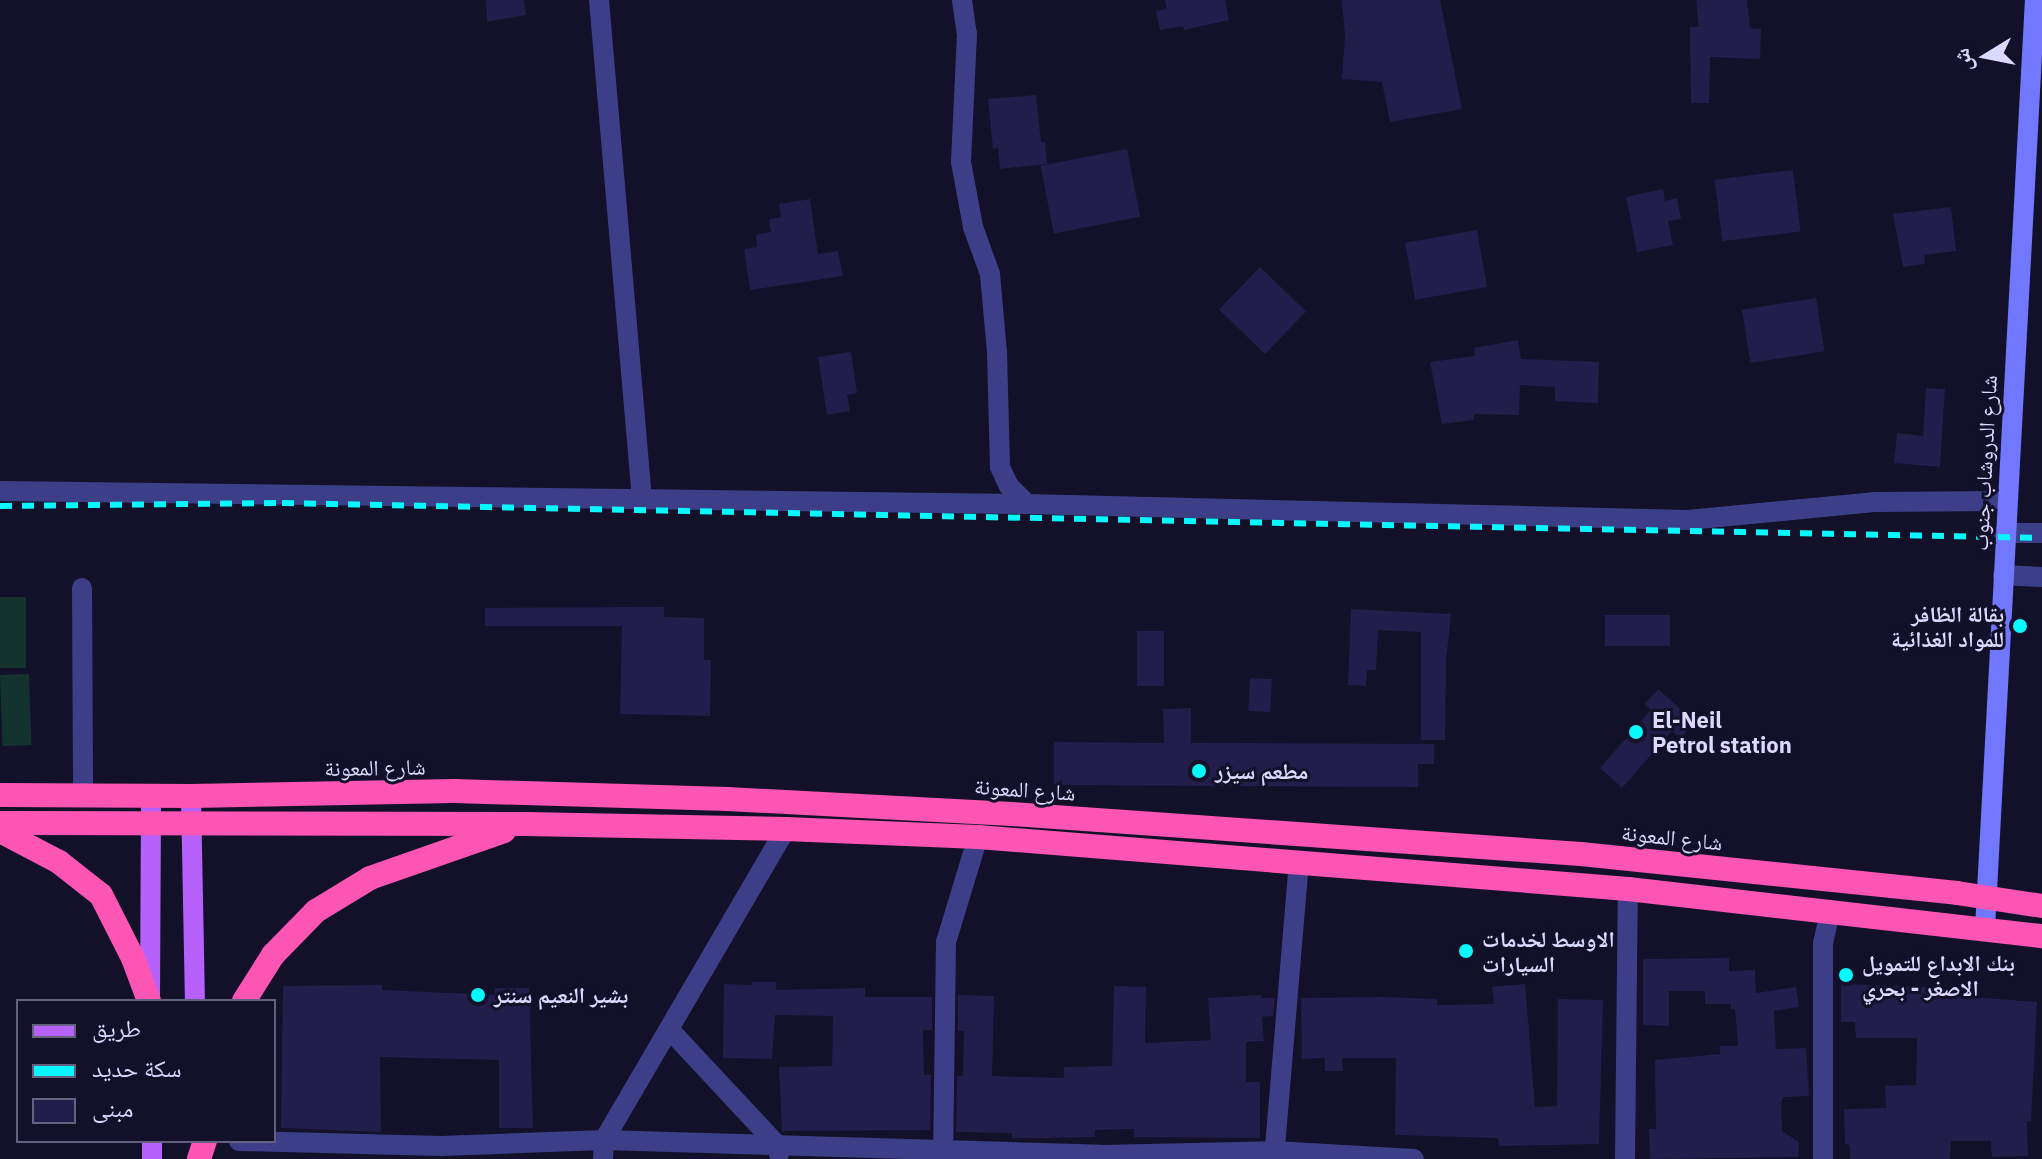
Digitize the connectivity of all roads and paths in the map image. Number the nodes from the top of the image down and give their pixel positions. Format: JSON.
{"nodes":[{"id":1,"x":599,"y":0,"type":"edge"},
{"id":2,"x":962,"y":0,"type":"edge"},
{"id":3,"x":2035,"y":0,"type":"edge"},
{"id":4,"x":0,"y":491,"type":"edge"},
{"id":5,"x":642,"y":500,"type":"junction"},
{"id":6,"x":2005,"y":501,"type":"junction"},
{"id":7,"x":1027,"y":504,"type":"junction"},
{"id":8,"x":2004,"y":533,"type":"junction"},
{"id":9,"x":2042,"y":533,"type":"edge"},
{"id":10,"x":2003,"y":575,"type":"junction"},
{"id":11,"x":2042,"y":577,"type":"edge"},
{"id":12,"x":82,"y":588,"type":"dead end"},
{"id":13,"x":0,"y":795,"type":"edge"},
{"id":14,"x":83,"y":795,"type":"junction"},
{"id":15,"x":151,"y":796,"type":"junction"},
{"id":16,"x":191,"y":796,"type":"junction"},
{"id":17,"x":0,"y":823,"type":"edge"},
{"id":18,"x":525,"y":824,"type":"junction"},
{"id":19,"x":150,"y":825,"type":"junction"},
{"id":20,"x":192,"y":826,"type":"junction"},
{"id":21,"x":786,"y":829,"type":"junction"},
{"id":22,"x":0,"y":831,"type":"edge"},
{"id":23,"x":978,"y":837,"type":"junction"},
{"id":24,"x":1299,"y":862,"type":"junction"},
{"id":25,"x":1628,"y":889,"type":"junction"},
{"id":26,"x":1988,"y":899,"type":"junction"},
{"id":27,"x":2042,"y":906,"type":"edge"},
{"id":28,"x":1830,"y":912,"type":"junction"},
{"id":29,"x":1985,"y":928,"type":"junction"},
{"id":30,"x":2042,"y":936,"type":"edge"},
{"id":31,"x":149,"y":999,"type":"edge"},
{"id":32,"x":150,"y":999,"type":"edge"},
{"id":33,"x":195,"y":999,"type":"edge"},
{"id":34,"x":245,"y":999,"type":"edge"},
{"id":35,"x":669,"y":1029,"type":"junction"},
{"id":36,"x":273,"y":1143,"type":"edge"},
{"id":37,"x":604,"y":1149,"type":"edge"},
{"id":38,"x":441,"y":1153,"type":"edge"},
{"id":39,"x":779,"y":1153,"type":"edge"},
{"id":40,"x":943,"y":1154,"type":"edge"},
{"id":41,"x":1274,"y":1155,"type":"edge"},
{"id":42,"x":1102,"y":1157,"type":"edge"},
{"id":43,"x":1414,"y":1159,"type":"edge"},
{"id":44,"x":1625,"y":1159,"type":"edge"},
{"id":45,"x":1823,"y":1159,"type":"edge"}],
"edges":[{"from":1,"to":5,"type":"street"},
{"from":2,"to":7,"type":"street"},
{"from":3,"to":6,"type":"street","name":"شارع الدروشاب جنوب"},
{"from":4,"to":5,"type":"street"},
{"from":5,"to":7,"type":"street"},
{"from":6,"to":7,"type":"street"},
{"from":6,"to":8,"type":"street","name":"شارع الدروشاب جنوب"},
{"from":8,"to":9,"type":"street"},
{"from":8,"to":10,"type":"street","name":"شارع الدروشاب جنوب"},
{"from":10,"to":11,"type":"street"},
{"from":10,"to":26,"type":"street","name":"شارع الدروشاب جنوب"},
{"from":12,"to":14,"type":"street"},
{"from":13,"to":14,"type":"highway","name":"شارع المعونة"},
{"from":14,"to":15,"type":"highway","name":"شارع المعونة"},
{"from":15,"to":16,"type":"highway","name":"شارع المعونة"},
{"from":15,"to":19,"type":"main road"},
{"from":16,"to":20,"type":"main road"},
{"from":16,"to":26,"type":"highway","name":"شارع المعونة"},
{"from":17,"to":19,"type":"highway"},
{"from":18,"to":20,"type":"highway"},
{"from":18,"to":21,"type":"highway"},
{"from":18,"to":34,"type":"highway"},
{"from":19,"to":20,"type":"highway"},
{"from":19,"to":32,"type":"main road"},
{"from":20,"to":33,"type":"main road"},
{"from":21,"to":23,"type":"highway"},
{"from":21,"to":35,"type":"street"},
{"from":22,"to":31,"type":"highway"},
{"from":23,"to":24,"type":"highway"},
{"from":23,"to":40,"type":"street"},
{"from":24,"to":25,"type":"highway"},
{"from":24,"to":41,"type":"street"},
{"from":25,"to":28,"type":"highway"},
{"from":25,"to":44,"type":"street"},
{"from":26,"to":27,"type":"highway","name":"شارع المعونة"},
{"from":26,"to":29,"type":"street","name":"شارع الدروشاب جنوب"},
{"from":28,"to":29,"type":"highway"},
{"from":28,"to":45,"type":"street"},
{"from":29,"to":30,"type":"highway"},
{"from":35,"to":37,"type":"street"},
{"from":35,"to":39,"type":"street"},
{"from":36,"to":38,"type":"street"},
{"from":37,"to":38,"type":"street"},
{"from":37,"to":39,"type":"street"},
{"from":39,"to":40,"type":"street"},
{"from":40,"to":42,"type":"street"},
{"from":41,"to":42,"type":"street"},
{"from":41,"to":43,"type":"street"}]}
